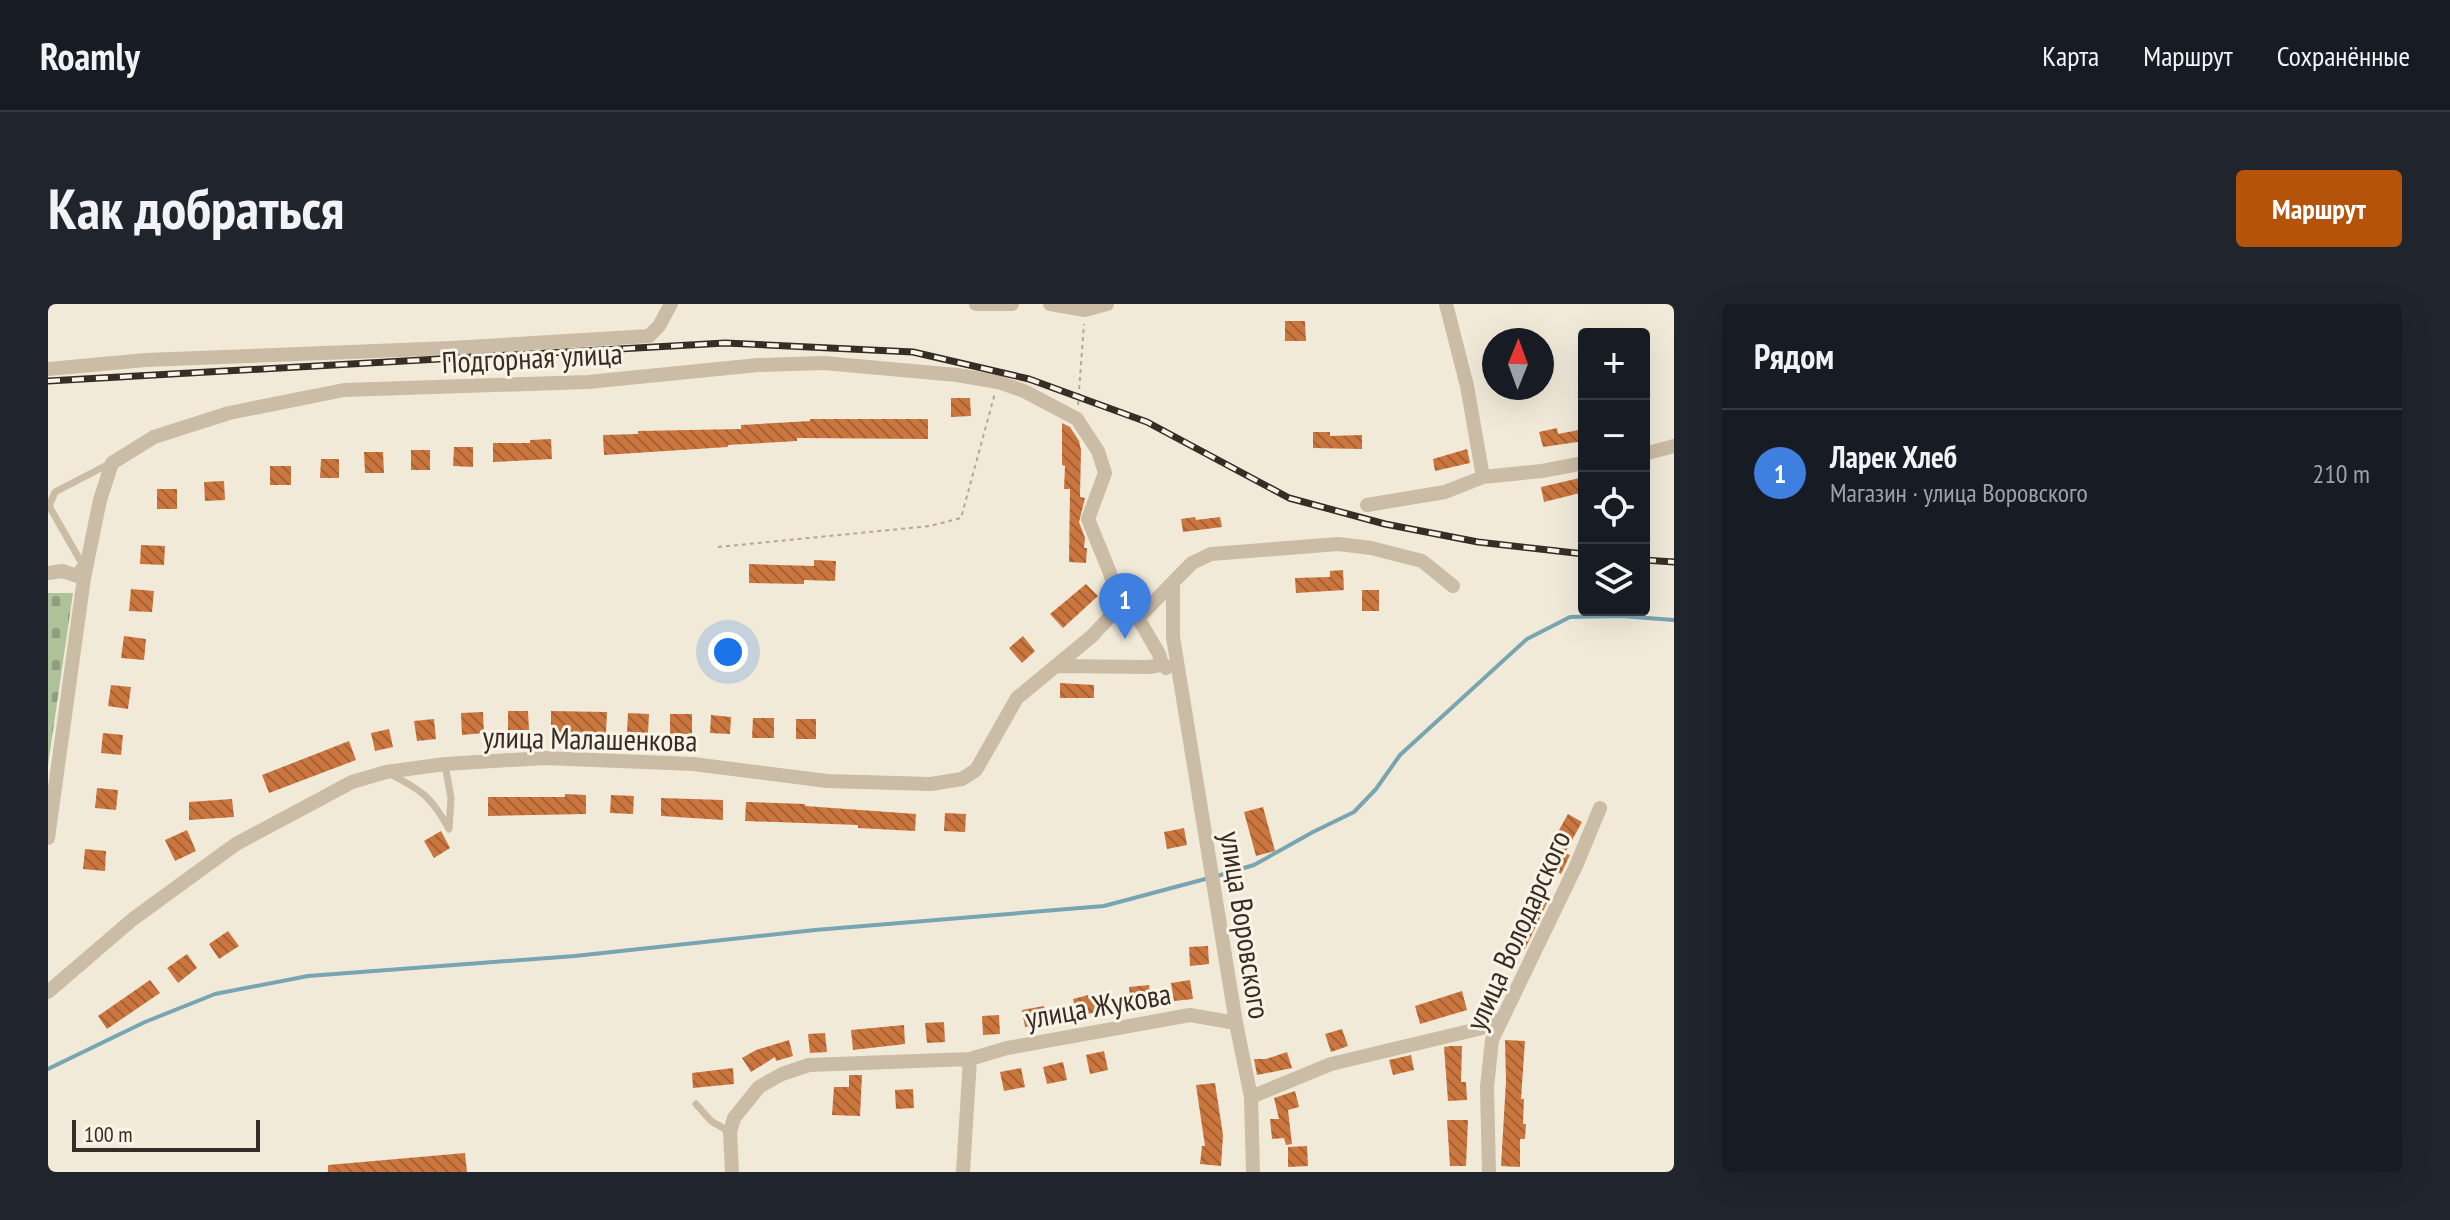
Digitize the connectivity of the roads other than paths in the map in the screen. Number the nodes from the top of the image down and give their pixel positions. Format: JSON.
{"nodes":[{"id":1,"x":671,"y":304,"type":"edge"},
{"id":2,"x":976,"y":304,"type":"edge"},
{"id":3,"x":1012,"y":304,"type":"edge"},
{"id":4,"x":1050,"y":304,"type":"edge"},
{"id":5,"x":1107,"y":304,"type":"edge"},
{"id":6,"x":1446,"y":304,"type":"edge"},
{"id":7,"x":48,"y":369,"type":"edge"},
{"id":8,"x":1674,"y":446,"type":"edge"},
{"id":9,"x":1650,"y":452,"type":"edge"},
{"id":10,"x":112,"y":463,"type":"junction"},
{"id":11,"x":1578,"y":464,"type":"edge"},
{"id":12,"x":1483,"y":477,"type":"junction"},
{"id":13,"x":49,"y":503,"type":"edge"},
{"id":14,"x":1367,"y":505,"type":"dead end"},
{"id":15,"x":80,"y":560,"type":"joint"},
{"id":16,"x":48,"y":573,"type":"edge"},
{"id":17,"x":84,"y":578,"type":"junction"},
{"id":18,"x":1173,"y":582,"type":"junction"},
{"id":19,"x":1453,"y":586,"type":"dead end"},
{"id":20,"x":1119,"y":607,"type":"junction"},
{"id":21,"x":1138,"y":618,"type":"junction"},
{"id":22,"x":1161,"y":661,"type":"junction"},
{"id":23,"x":1055,"y":666,"type":"junction"},
{"id":24,"x":1182,"y":687,"type":"junction"},
{"id":25,"x":445,"y":764,"type":"junction"},
{"id":26,"x":386,"y":772,"type":"junction"},
{"id":27,"x":1600,"y":808,"type":"dead end"},
{"id":28,"x":48,"y":838,"type":"edge"},
{"id":29,"x":48,"y":992,"type":"edge"},
{"id":30,"x":1502,"y":1019,"type":"junction"},
{"id":31,"x":1236,"y":1023,"type":"junction"},
{"id":32,"x":1462,"y":1033,"type":"junction"},
{"id":33,"x":1489,"y":1058,"type":"junction"},
{"id":34,"x":970,"y":1059,"type":"junction"},
{"id":35,"x":1251,"y":1097,"type":"junction"},
{"id":36,"x":696,"y":1104,"type":"dead end"},
{"id":37,"x":730,"y":1132,"type":"junction"},
{"id":38,"x":732,"y":1172,"type":"edge"},
{"id":39,"x":963,"y":1172,"type":"edge"},
{"id":40,"x":1253,"y":1172,"type":"edge"},
{"id":41,"x":1489,"y":1172,"type":"edge"}],
"edges":[{"from":1,"to":7,"type":"street"},
{"from":2,"to":3,"type":"street"},
{"from":4,"to":5,"type":"street"},
{"from":6,"to":12,"type":"street"},
{"from":8,"to":9,"type":"street"},
{"from":10,"to":13,"type":"lane"},
{"from":10,"to":17,"type":"street"},
{"from":10,"to":20,"type":"street","name":"Подгорная улица"},
{"from":11,"to":12,"type":"street"},
{"from":12,"to":14,"type":"street"},
{"from":13,"to":15,"type":"lane"},
{"from":15,"to":17,"type":"street"},
{"from":16,"to":17,"type":"street"},
{"from":17,"to":28,"type":"street"},
{"from":18,"to":19,"type":"street"},
{"from":18,"to":21,"type":"street"},
{"from":18,"to":24,"type":"street","name":"улица Воровского"},
{"from":20,"to":21,"type":"street"},
{"from":20,"to":23,"type":"street","name":"улица Малашенкова"},
{"from":21,"to":22,"type":"street"},
{"from":22,"to":23,"type":"street"},
{"from":22,"to":24,"type":"street"},
{"from":23,"to":25,"type":"street","name":"улица Малашенкова"},
{"from":24,"to":31,"type":"street","name":"улица Воровского"},
{"from":25,"to":26,"type":"street","name":"улица Малашенкова"},
{"from":25,"to":26,"type":"lane"},
{"from":26,"to":29,"type":"street","name":"улица Малашенкова"},
{"from":27,"to":30,"type":"street","name":"улица Володарского"},
{"from":30,"to":32,"type":"street"},
{"from":30,"to":33,"type":"street","name":"улица Володарского"},
{"from":31,"to":34,"type":"street","name":"улица Жукова"},
{"from":31,"to":35,"type":"street","name":"улица Воровского"},
{"from":32,"to":33,"type":"street"},
{"from":32,"to":35,"type":"street"},
{"from":33,"to":41,"type":"street","name":"улица Володарского"},
{"from":34,"to":37,"type":"street","name":"улица Жукова"},
{"from":34,"to":39,"type":"street"},
{"from":35,"to":40,"type":"street","name":"улица Воровского"},
{"from":36,"to":37,"type":"lane"},
{"from":37,"to":38,"type":"street"}]}
